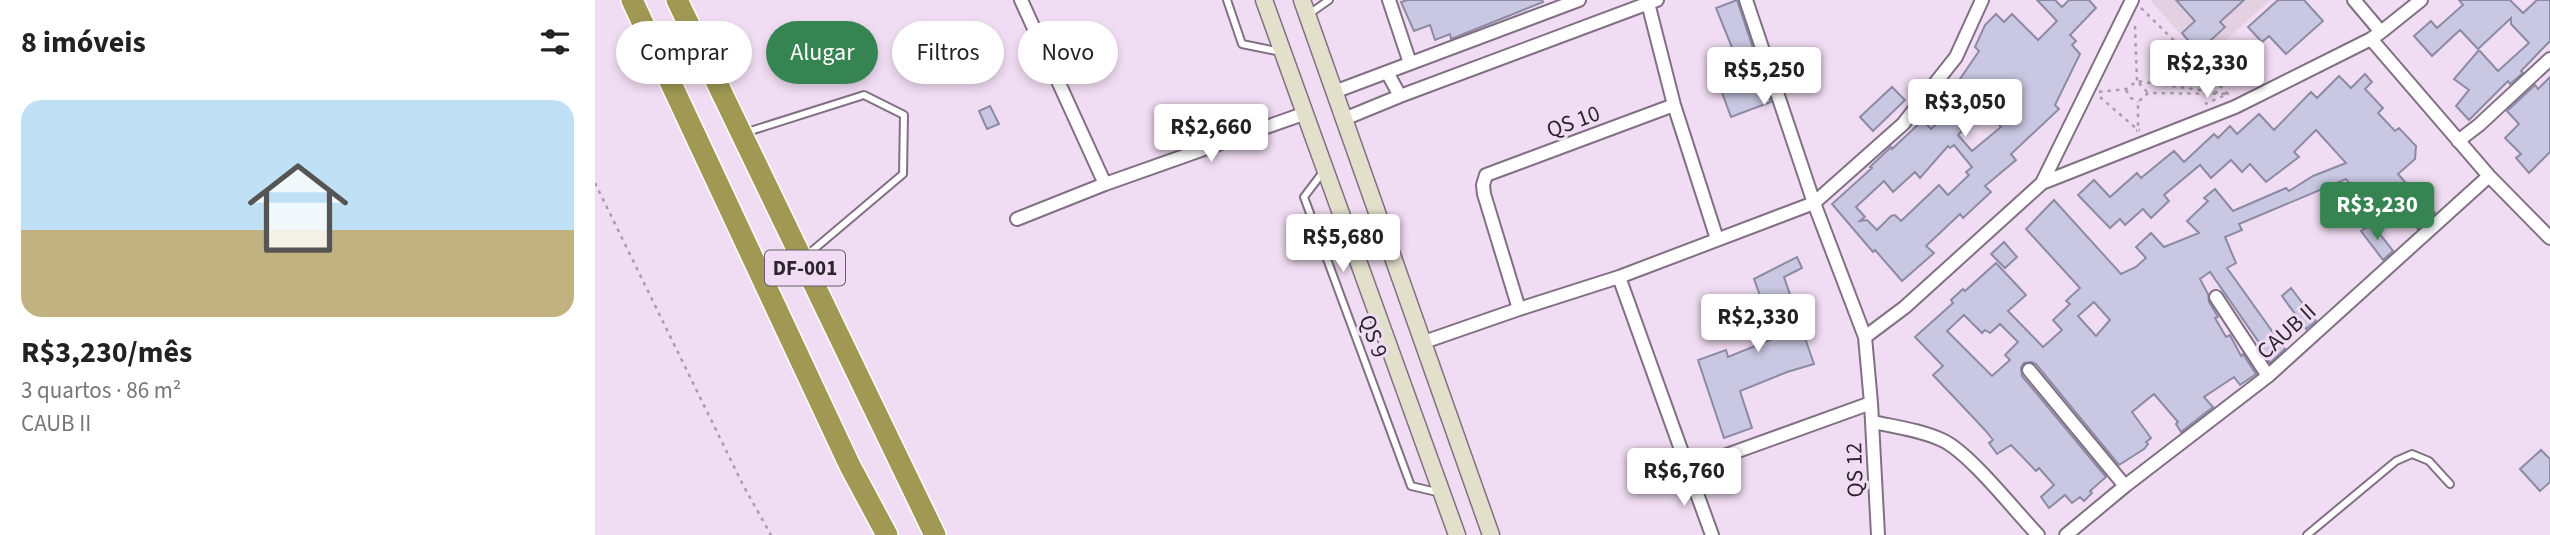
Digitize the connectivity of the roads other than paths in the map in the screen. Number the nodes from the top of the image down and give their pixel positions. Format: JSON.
{"nodes":[{"id":1,"x":632,"y":0,"type":"edge"},
{"id":2,"x":677,"y":0,"type":"edge"},
{"id":3,"x":1020,"y":0,"type":"edge"},
{"id":4,"x":1227,"y":0,"type":"edge"},
{"id":5,"x":1265,"y":0,"type":"edge"},
{"id":6,"x":1329,"y":0,"type":"edge"},
{"id":7,"x":1389,"y":0,"type":"edge"},
{"id":8,"x":1579,"y":0,"type":"edge"},
{"id":9,"x":1746,"y":0,"type":"edge"},
{"id":10,"x":1982,"y":0,"type":"edge"},
{"id":11,"x":2354,"y":0,"type":"edge"},
{"id":12,"x":2421,"y":0,"type":"edge"},
{"id":13,"x":2133,"y":1,"type":"edge"},
{"id":14,"x":1652,"y":2,"type":"edge"},
{"id":15,"x":1305,"y":7,"type":"edge"},
{"id":16,"x":2376,"y":35,"type":"junction"},
{"id":17,"x":1283,"y":52,"type":"junction"},
{"id":18,"x":2550,"y":59,"type":"edge"},
{"id":19,"x":1411,"y":63,"type":"junction"},
{"id":20,"x":1387,"y":72,"type":"junction"},
{"id":21,"x":1334,"y":92,"type":"junction"},
{"id":22,"x":1400,"y":96,"type":"junction"},
{"id":23,"x":1674,"y":105,"type":"junction"},
{"id":24,"x":1306,"y":113,"type":"junction"},
{"id":25,"x":1344,"y":119,"type":"junction"},
{"id":26,"x":741,"y":134,"type":"junction"},
{"id":27,"x":2458,"y":141,"type":"junction"},
{"id":28,"x":1324,"y":170,"type":"junction"},
{"id":29,"x":2489,"y":176,"type":"junction"},
{"id":30,"x":2042,"y":183,"type":"junction"},
{"id":31,"x":1105,"y":184,"type":"junction"},
{"id":32,"x":1814,"y":203,"type":"junction"},
{"id":33,"x":1017,"y":219,"type":"dead end"},
{"id":34,"x":2550,"y":238,"type":"edge"},
{"id":35,"x":1717,"y":239,"type":"junction"},
{"id":36,"x":802,"y":260,"type":"junction"},
{"id":37,"x":1619,"y":277,"type":"junction"},
{"id":38,"x":2216,"y":297,"type":"dead end"},
{"id":39,"x":1519,"y":309,"type":"junction"},
{"id":40,"x":1865,"y":337,"type":"junction"},
{"id":41,"x":1424,"y":342,"type":"junction"},
{"id":42,"x":2029,"y":370,"type":"dead end"},
{"id":43,"x":2269,"y":376,"type":"junction"},
{"id":44,"x":1871,"y":403,"type":"junction"},
{"id":45,"x":1873,"y":422,"type":"junction"},
{"id":46,"x":1688,"y":469,"type":"junction"},
{"id":47,"x":2450,"y":484,"type":"dead end"},
{"id":48,"x":2125,"y":486,"type":"junction"},
{"id":49,"x":1444,"y":494,"type":"junction"},
{"id":50,"x":887,"y":535,"type":"edge"},
{"id":51,"x":935,"y":535,"type":"edge"},
{"id":52,"x":1457,"y":535,"type":"edge"},
{"id":53,"x":1491,"y":535,"type":"edge"},
{"id":54,"x":1712,"y":535,"type":"edge"},
{"id":55,"x":1878,"y":535,"type":"edge"},
{"id":56,"x":2038,"y":535,"type":"edge"},
{"id":57,"x":2066,"y":535,"type":"edge"},
{"id":58,"x":2307,"y":535,"type":"edge"}],
"edges":[{"from":1,"to":50,"type":"highway","number":"DF-001"},
{"from":2,"to":26,"type":"highway","number":"DF-001"},
{"from":3,"to":31,"type":"street"},
{"from":4,"to":17,"type":"lane"},
{"from":5,"to":17,"type":"main road"},
{"from":6,"to":15,"type":"lane"},
{"from":7,"to":19,"type":"street"},
{"from":8,"to":19,"type":"street"},
{"from":9,"to":32,"type":"street"},
{"from":10,"to":32,"type":"street"},
{"from":11,"to":16,"type":"street"},
{"from":12,"to":16,"type":"street"},
{"from":13,"to":30,"type":"street"},
{"from":14,"to":22,"type":"street"},
{"from":14,"to":23,"type":"street"},
{"from":15,"to":21,"type":"main road"},
{"from":16,"to":27,"type":"street"},
{"from":16,"to":30,"type":"street"},
{"from":17,"to":24,"type":"main road"},
{"from":18,"to":27,"type":"street"},
{"from":19,"to":20,"type":"street"},
{"from":20,"to":21,"type":"street"},
{"from":20,"to":22,"type":"street"},
{"from":21,"to":25,"type":"main road"},
{"from":22,"to":25,"type":"street"},
{"from":23,"to":35,"type":"street"},
{"from":23,"to":39,"type":"street","name":"QS 10"},
{"from":24,"to":28,"type":"main road"},
{"from":24,"to":31,"type":"street"},
{"from":25,"to":41,"type":"main road"},
{"from":26,"to":36,"type":"highway","number":"DF-001"},
{"from":26,"to":36,"type":"lane"},
{"from":27,"to":29,"type":"street"},
{"from":28,"to":49,"type":"main road"},
{"from":28,"to":49,"type":"lane","name":"QS 9"},
{"from":29,"to":34,"type":"street"},
{"from":29,"to":43,"type":"street","name":"CAUB II"},
{"from":30,"to":40,"type":"street"},
{"from":31,"to":33,"type":"street"},
{"from":32,"to":35,"type":"street"},
{"from":32,"to":40,"type":"street","name":"QS 12"},
{"from":35,"to":37,"type":"street"},
{"from":36,"to":51,"type":"highway","number":"DF-001"},
{"from":37,"to":39,"type":"street"},
{"from":37,"to":46,"type":"street"},
{"from":38,"to":43,"type":"street"},
{"from":39,"to":41,"type":"street"},
{"from":40,"to":44,"type":"street","name":"QS 12"},
{"from":41,"to":53,"type":"main road"},
{"from":42,"to":48,"type":"street"},
{"from":43,"to":48,"type":"street","name":"CAUB II"},
{"from":44,"to":45,"type":"street","name":"QS 12"},
{"from":44,"to":46,"type":"street"},
{"from":45,"to":55,"type":"street","name":"QS 12"},
{"from":45,"to":56,"type":"street"},
{"from":46,"to":54,"type":"street"},
{"from":47,"to":58,"type":"lane"},
{"from":48,"to":57,"type":"street","name":"CAUB II"},
{"from":49,"to":52,"type":"main road"}]}
